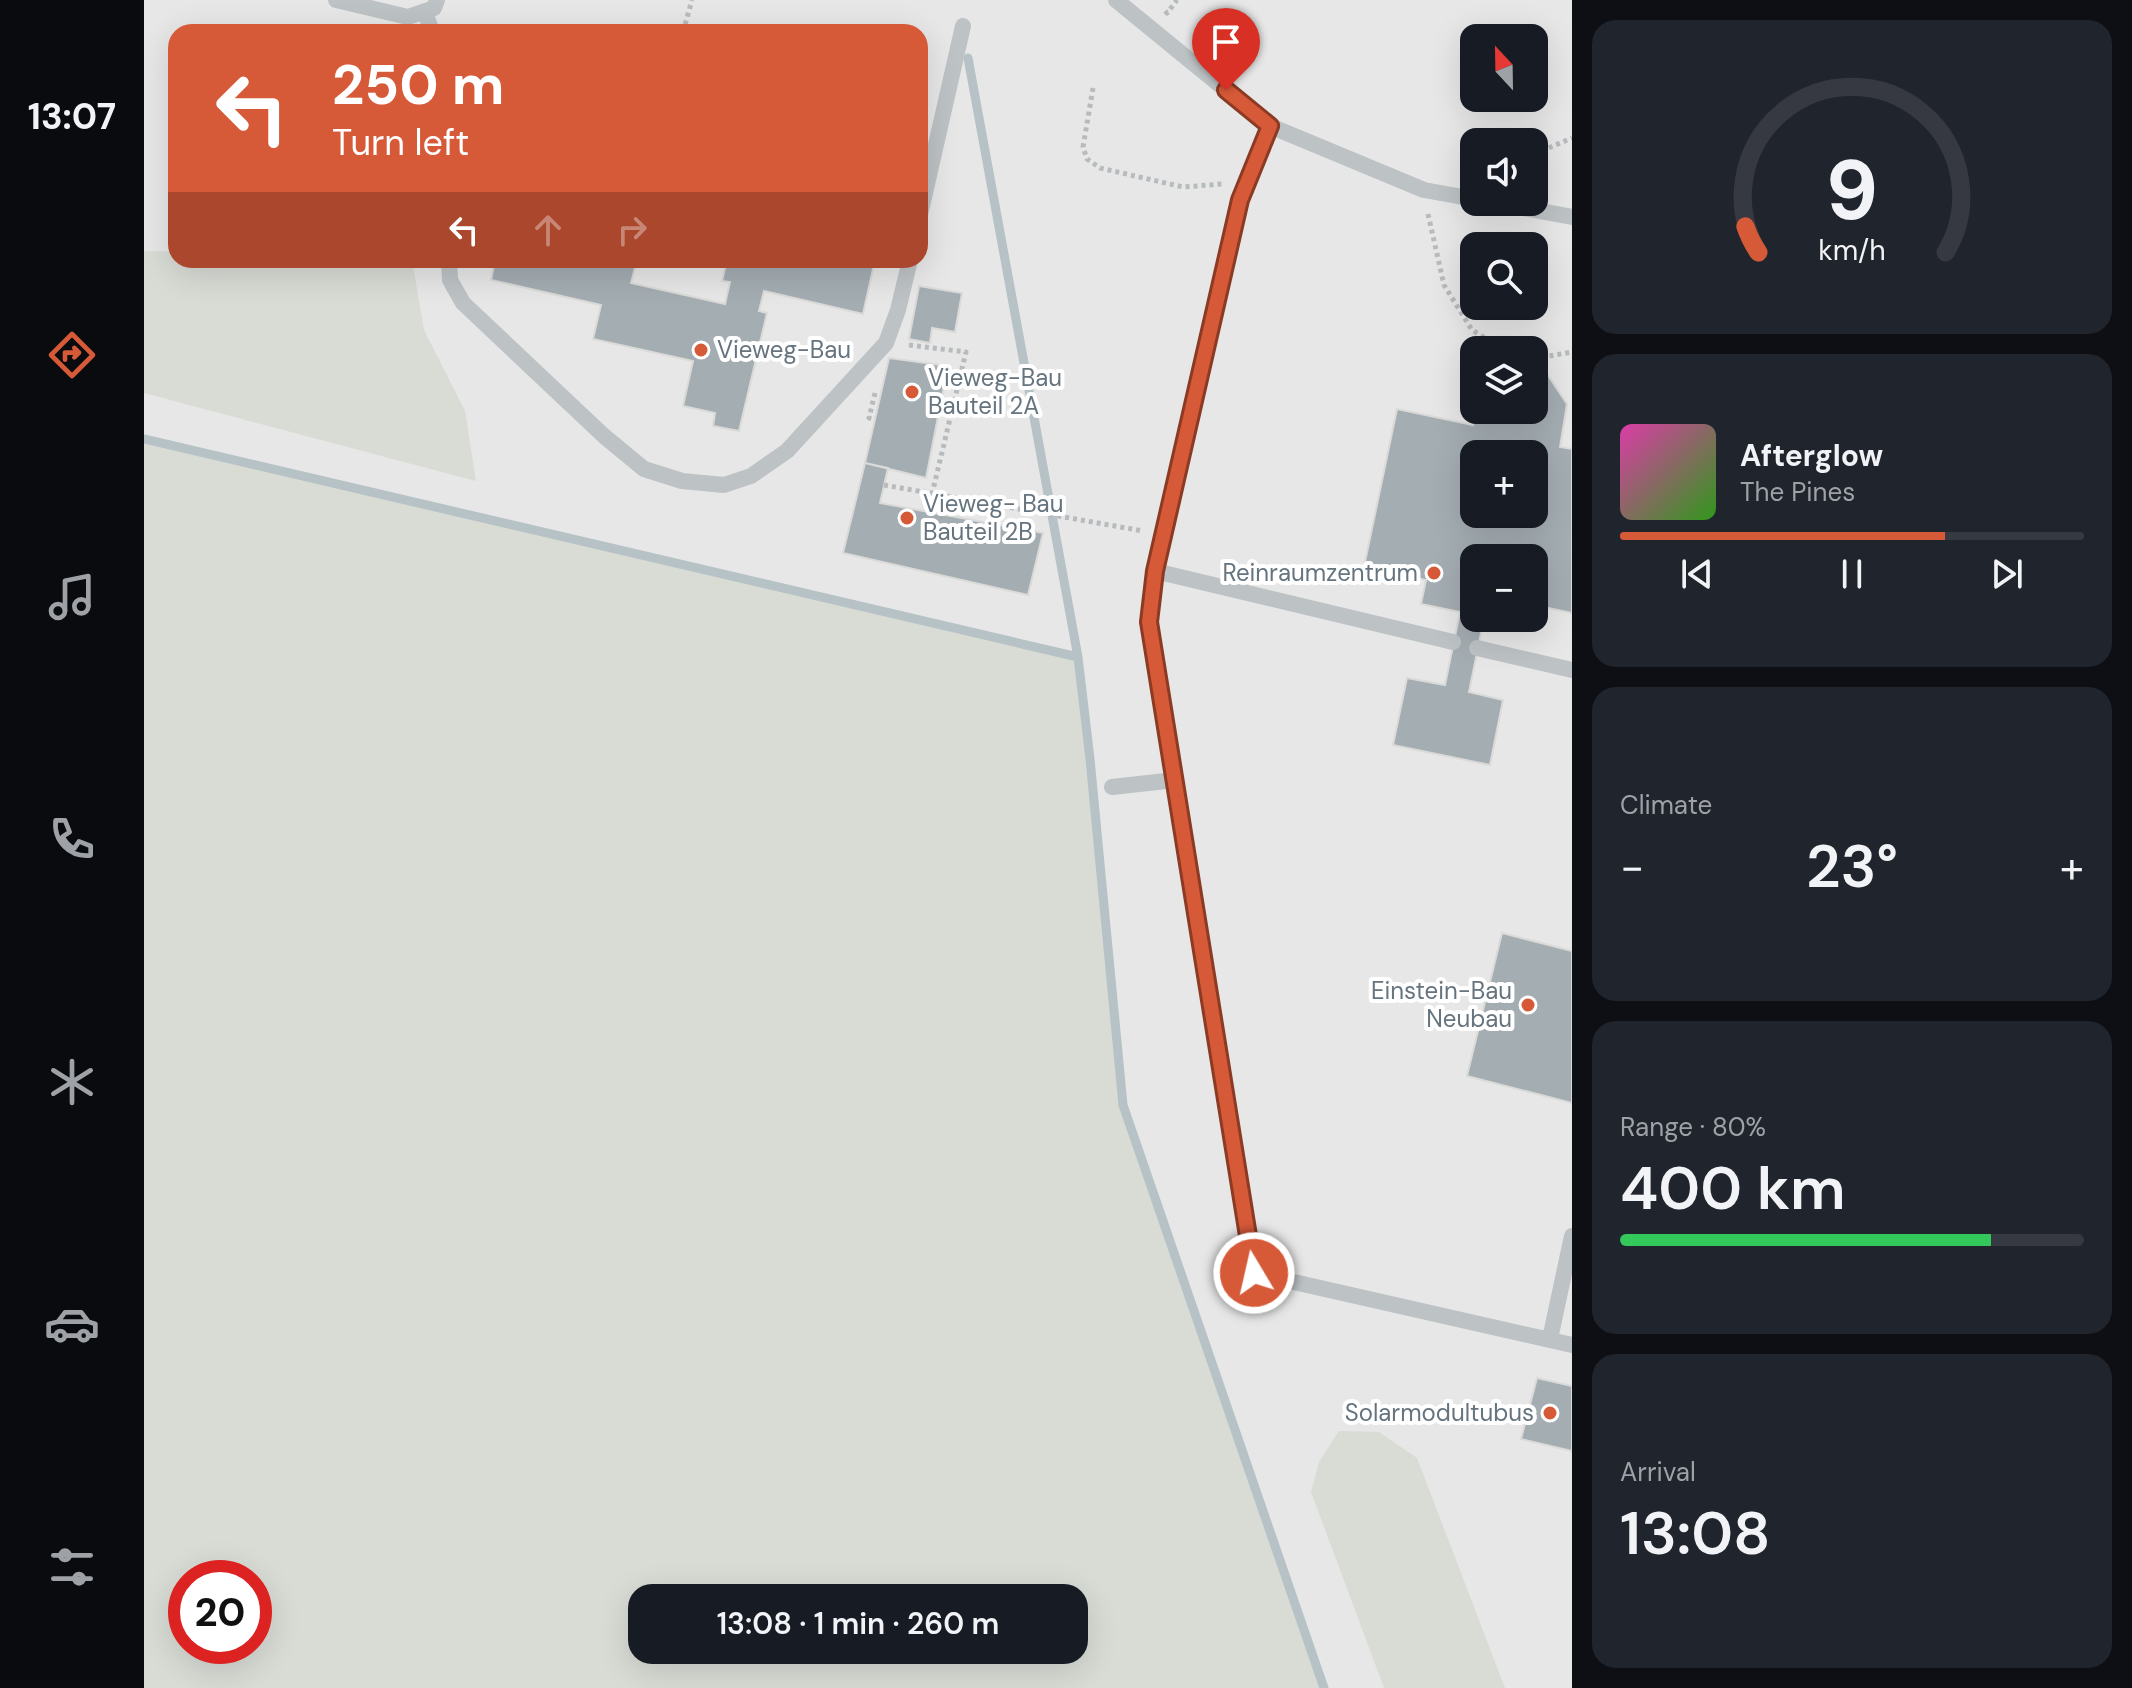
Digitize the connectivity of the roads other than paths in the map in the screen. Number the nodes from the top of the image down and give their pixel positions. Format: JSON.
{"nodes":[{"id":1,"x":336,"y":0,"type":"edge"},
{"id":2,"x":1116,"y":0,"type":"edge"},
{"id":3,"x":431,"y":6,"type":"edge"},
{"id":4,"x":963,"y":26,"type":"dead end"},
{"id":5,"x":1270,"y":126,"type":"junction"},
{"id":6,"x":928,"y":180,"type":"edge"},
{"id":7,"x":1460,"y":196,"type":"edge"},
{"id":8,"x":1548,"y":213,"type":"edge"},
{"id":9,"x":1572,"y":217,"type":"edge"},
{"id":10,"x":449,"y":268,"type":"edge"},
{"id":11,"x":908,"y":268,"type":"edge"},
{"id":12,"x":1155,"y":571,"type":"junction"},
{"id":13,"x":1453,"y":642,"type":"dead end"},
{"id":14,"x":1477,"y":648,"type":"dead end"},
{"id":15,"x":1572,"y":670,"type":"edge"},
{"id":16,"x":1175,"y":780,"type":"junction"},
{"id":17,"x":1112,"y":787,"type":"dead end"},
{"id":18,"x":1572,"y":1236,"type":"edge"},
{"id":19,"x":1550,"y":1339,"type":"junction"},
{"id":20,"x":1572,"y":1345,"type":"edge"}],
"edges":[{"from":1,"to":3,"type":"lane"},
{"from":2,"to":5,"type":"lane"},
{"from":4,"to":6,"type":"lane"},
{"from":5,"to":7,"type":"lane"},
{"from":5,"to":12,"type":"lane"},
{"from":8,"to":9,"type":"lane"},
{"from":10,"to":11,"type":"lane"},
{"from":12,"to":13,"type":"lane"},
{"from":12,"to":16,"type":"lane"},
{"from":14,"to":15,"type":"lane"},
{"from":16,"to":17,"type":"lane"},
{"from":16,"to":19,"type":"lane"},
{"from":18,"to":19,"type":"lane"},
{"from":19,"to":20,"type":"lane"}]}
